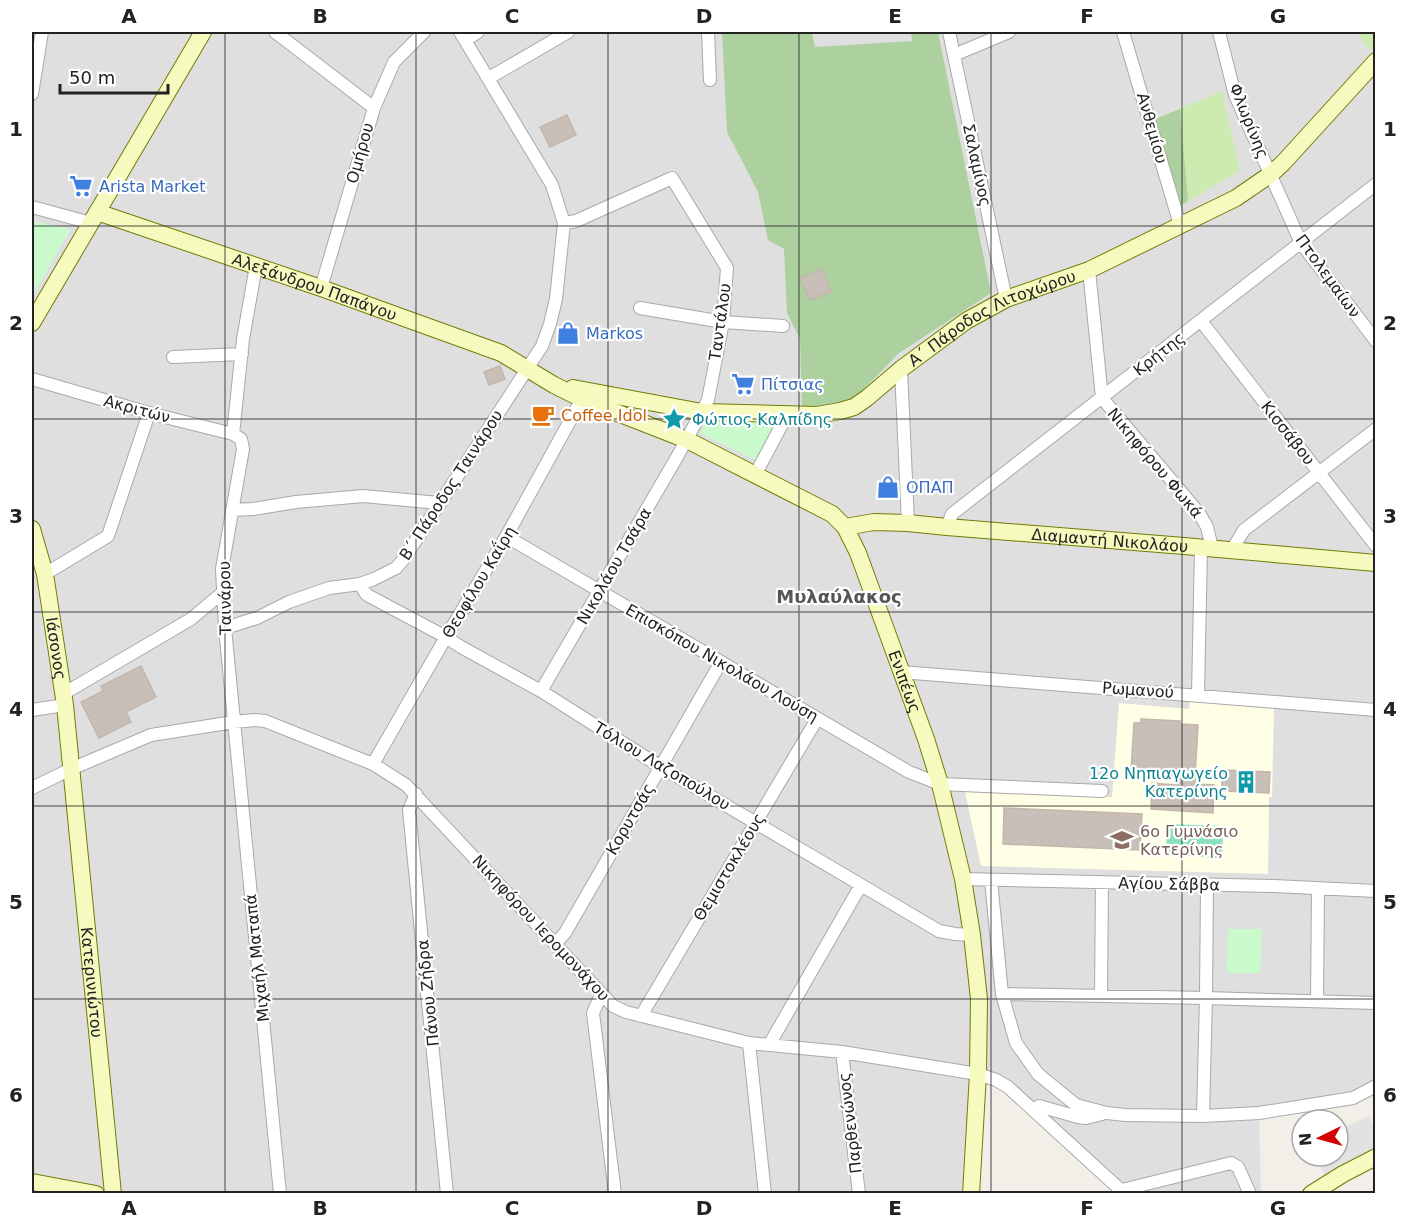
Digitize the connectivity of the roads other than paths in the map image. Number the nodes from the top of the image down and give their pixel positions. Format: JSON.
{"nodes":[{"id":1,"x":42,"y":32,"type":"edge"},
{"id":2,"x":203,"y":32,"type":"edge"},
{"id":3,"x":275,"y":32,"type":"edge"},
{"id":4,"x":424,"y":32,"type":"edge"},
{"id":5,"x":478,"y":32,"type":"edge"},
{"id":6,"x":568,"y":32,"type":"edge"},
{"id":7,"x":708,"y":32,"type":"edge"},
{"id":8,"x":949,"y":32,"type":"edge"},
{"id":9,"x":1009,"y":32,"type":"edge"},
{"id":10,"x":1123,"y":32,"type":"edge"},
{"id":11,"x":1220,"y":32,"type":"edge"},
{"id":12,"x":463,"y":36,"type":"edge"},
{"id":13,"x":954,"y":56,"type":"junction"},
{"id":14,"x":1376,"y":61,"type":"edge"},
{"id":15,"x":489,"y":78,"type":"junction"},
{"id":16,"x":710,"y":80,"type":"dead end"},
{"id":17,"x":32,"y":94,"type":"edge"},
{"id":18,"x":374,"y":108,"type":"junction"},
{"id":19,"x":1271,"y":174,"type":"junction"},
{"id":20,"x":1376,"y":184,"type":"edge"},
{"id":21,"x":32,"y":207,"type":"edge"},
{"id":22,"x":94,"y":217,"type":"junction"},
{"id":23,"x":564,"y":223,"type":"junction"},
{"id":24,"x":1180,"y":225,"type":"junction"},
{"id":25,"x":1300,"y":243,"type":"junction"},
{"id":26,"x":256,"y":266,"type":"junction"},
{"id":27,"x":1089,"y":270,"type":"junction"},
{"id":28,"x":321,"y":288,"type":"junction"},
{"id":29,"x":1006,"y":299,"type":"junction"},
{"id":30,"x":640,"y":308,"type":"dead end"},
{"id":31,"x":1200,"y":321,"type":"junction"},
{"id":32,"x":723,"y":322,"type":"junction"},
{"id":33,"x":32,"y":323,"type":"edge"},
{"id":34,"x":783,"y":326,"type":"dead end"},
{"id":35,"x":1376,"y":341,"type":"edge"},
{"id":36,"x":242,"y":354,"type":"junction"},
{"id":37,"x":173,"y":357,"type":"dead end"},
{"id":38,"x":528,"y":369,"type":"junction"},
{"id":39,"x":901,"y":369,"type":"junction"},
{"id":40,"x":32,"y":379,"type":"edge"},
{"id":41,"x":554,"y":385,"type":"junction"},
{"id":42,"x":1102,"y":398,"type":"junction"},
{"id":43,"x":582,"y":399,"type":"junction"},
{"id":44,"x":702,"y":412,"type":"junction"},
{"id":45,"x":149,"y":413,"type":"junction"},
{"id":46,"x":788,"y":415,"type":"junction"},
{"id":47,"x":1376,"y":429,"type":"edge"},
{"id":48,"x":237,"y":436,"type":"junction"},
{"id":49,"x":687,"y":440,"type":"junction"},
{"id":50,"x":1319,"y":474,"type":"junction"},
{"id":51,"x":755,"y":475,"type":"junction"},
{"id":52,"x":439,"y":503,"type":"junction"},
{"id":53,"x":232,"y":510,"type":"junction"},
{"id":54,"x":908,"y":523,"type":"junction"},
{"id":55,"x":845,"y":527,"type":"junction"},
{"id":56,"x":947,"y":527,"type":"junction"},
{"id":57,"x":32,"y":529,"type":"edge"},
{"id":58,"x":507,"y":535,"type":"junction"},
{"id":59,"x":1376,"y":546,"type":"edge"},
{"id":60,"x":1207,"y":548,"type":"junction"},
{"id":61,"x":1232,"y":550,"type":"junction"},
{"id":62,"x":1376,"y":563,"type":"edge"},
{"id":63,"x":45,"y":574,"type":"junction"},
{"id":64,"x":360,"y":584,"type":"junction"},
{"id":65,"x":599,"y":591,"type":"junction"},
{"id":66,"x":222,"y":593,"type":"junction"},
{"id":67,"x":225,"y":628,"type":"junction"},
{"id":68,"x":446,"y":637,"type":"junction"},
{"id":69,"x":721,"y":663,"type":"junction"},
{"id":70,"x":901,"y":672,"type":"junction"},
{"id":71,"x":541,"y":692,"type":"junction"},
{"id":72,"x":1198,"y":695,"type":"junction"},
{"id":73,"x":64,"y":699,"type":"junction"},
{"id":74,"x":1376,"y":703,"type":"edge"},
{"id":75,"x":32,"y":710,"type":"edge"},
{"id":76,"x":1375,"y":710,"type":"edge"},
{"id":77,"x":817,"y":719,"type":"junction"},
{"id":78,"x":234,"y":722,"type":"junction"},
{"id":79,"x":373,"y":764,"type":"junction"},
{"id":80,"x":660,"y":767,"type":"junction"},
{"id":81,"x":71,"y":769,"type":"junction"},
{"id":82,"x":940,"y":784,"type":"junction"},
{"id":83,"x":32,"y":788,"type":"edge"},
{"id":84,"x":1102,"y":791,"type":"dead end"},
{"id":85,"x":416,"y":794,"type":"junction"},
{"id":86,"x":755,"y":823,"type":"junction"},
{"id":87,"x":963,"y":879,"type":"junction"},
{"id":88,"x":991,"y":880,"type":"junction"},
{"id":89,"x":1102,"y":882,"type":"junction"},
{"id":90,"x":861,"y":885,"type":"junction"},
{"id":91,"x":1207,"y":885,"type":"junction"},
{"id":92,"x":1318,"y":889,"type":"junction"},
{"id":93,"x":1376,"y":891,"type":"edge"},
{"id":94,"x":972,"y":935,"type":"junction"},
{"id":95,"x":555,"y":944,"type":"junction"},
{"id":96,"x":601,"y":994,"type":"junction"},
{"id":97,"x":1002,"y":994,"type":"junction"},
{"id":98,"x":1101,"y":996,"type":"junction"},
{"id":99,"x":1206,"y":998,"type":"junction"},
{"id":100,"x":1317,"y":1001,"type":"junction"},
{"id":101,"x":1376,"y":1003,"type":"edge"},
{"id":102,"x":641,"y":1016,"type":"junction"},
{"id":103,"x":749,"y":1043,"type":"junction"},
{"id":104,"x":769,"y":1045,"type":"junction"},
{"id":105,"x":842,"y":1052,"type":"junction"},
{"id":106,"x":978,"y":1074,"type":"junction"},
{"id":107,"x":1376,"y":1086,"type":"edge"},
{"id":108,"x":1034,"y":1110,"type":"junction"},
{"id":109,"x":1107,"y":1113,"type":"junction"},
{"id":110,"x":1203,"y":1116,"type":"junction"},
{"id":111,"x":1376,"y":1157,"type":"edge"},
{"id":112,"x":32,"y":1182,"type":"edge"},
{"id":113,"x":1124,"y":1192,"type":"edge"},
{"id":114,"x":96,"y":1194,"type":"edge"},
{"id":115,"x":113,"y":1194,"type":"edge"},
{"id":116,"x":280,"y":1194,"type":"edge"},
{"id":117,"x":447,"y":1194,"type":"edge"},
{"id":118,"x":615,"y":1194,"type":"edge"},
{"id":119,"x":765,"y":1194,"type":"edge"},
{"id":120,"x":859,"y":1194,"type":"edge"},
{"id":121,"x":971,"y":1194,"type":"edge"},
{"id":122,"x":1250,"y":1194,"type":"edge"},
{"id":123,"x":1311,"y":1194,"type":"edge"}],
"edges":[{"from":1,"to":17,"type":"street"},
{"from":2,"to":22,"type":"street"},
{"from":3,"to":18,"type":"street"},
{"from":4,"to":18,"type":"street","name":"Ομήρου"},
{"from":5,"to":12,"type":"street"},
{"from":6,"to":15,"type":"street"},
{"from":7,"to":16,"type":"street"},
{"from":8,"to":13,"type":"street","name":"Σαλαμίνος"},
{"from":9,"to":13,"type":"street"},
{"from":10,"to":24,"type":"street","name":"Ανθεμίου"},
{"from":11,"to":19,"type":"street","name":"Φλωρίνης"},
{"from":12,"to":15,"type":"street"},
{"from":13,"to":29,"type":"street","name":"Σαλαμίνος"},
{"from":14,"to":19,"type":"street","name":"Α΄ Πάροδος Λιτοχώρου"},
{"from":15,"to":23,"type":"street"},
{"from":18,"to":28,"type":"street","name":"Ομήρου"},
{"from":19,"to":24,"type":"street","name":"Α΄ Πάροδος Λιτοχώρου"},
{"from":19,"to":25,"type":"street","name":"Πτολεμαίων"},
{"from":20,"to":25,"type":"street","name":"Κρήτης"},
{"from":21,"to":22,"type":"street"},
{"from":22,"to":26,"type":"street","name":"Αλεξάνδρου Παπάγου"},
{"from":22,"to":33,"type":"street"},
{"from":23,"to":32,"type":"street","name":"Ταντάλου"},
{"from":23,"to":38,"type":"street","name":"Β΄ Πάροδος Ταινάρου"},
{"from":24,"to":27,"type":"street","name":"Α΄ Πάροδος Λιτοχώρου"},
{"from":25,"to":31,"type":"street","name":"Κρήτης"},
{"from":25,"to":35,"type":"street","name":"Πτολεμαίων"},
{"from":26,"to":28,"type":"street","name":"Αλεξάνδρου Παπάγου"},
{"from":26,"to":36,"type":"street","name":"Ταινάρου"},
{"from":27,"to":29,"type":"street","name":"Α΄ Πάροδος Λιτοχώρου"},
{"from":27,"to":42,"type":"street","name":"Νικηφόρου Φωκά"},
{"from":28,"to":38,"type":"street","name":"Αλεξάνδρου Παπάγου"},
{"from":29,"to":39,"type":"street","name":"Α΄ Πάροδος Λιτοχώρου"},
{"from":30,"to":32,"type":"street"},
{"from":31,"to":42,"type":"street","name":"Κρήτης"},
{"from":31,"to":50,"type":"street","name":"Κισσάβου"},
{"from":32,"to":34,"type":"street"},
{"from":32,"to":44,"type":"street","name":"Ταντάλου"},
{"from":36,"to":37,"type":"street"},
{"from":36,"to":48,"type":"street","name":"Ταινάρου"},
{"from":38,"to":41,"type":"street","name":"Ενιπέως"},
{"from":38,"to":52,"type":"street","name":"Β΄ Πάροδος Ταινάρου"},
{"from":39,"to":46,"type":"street","name":"Α΄ Πάροδος Λιτοχώρου"},
{"from":39,"to":54,"type":"street"},
{"from":40,"to":45,"type":"street","name":"Ακριτών"},
{"from":41,"to":43,"type":"street","name":"Ενιπέως"},
{"from":41,"to":44,"type":"street","name":"Α΄ Πάροδος Λιτοχώρου"},
{"from":42,"to":56,"type":"street","name":"Κρήτης"},
{"from":42,"to":60,"type":"street","name":"Νικηφόρου Φωκά"},
{"from":43,"to":49,"type":"street","name":"Ενιπέως"},
{"from":43,"to":58,"type":"street","name":"Θεοφίλου Καΐρη"},
{"from":44,"to":46,"type":"street","name":"Α΄ Πάροδος Λιτοχώρου"},
{"from":44,"to":49,"type":"street","name":"Ταντάλου"},
{"from":45,"to":48,"type":"street","name":"Ακριτών"},
{"from":45,"to":63,"type":"street"},
{"from":46,"to":51,"type":"street"},
{"from":47,"to":50,"type":"street"},
{"from":48,"to":53,"type":"street","name":"Ταινάρου"},
{"from":49,"to":51,"type":"street","name":"Ενιπέως"},
{"from":49,"to":65,"type":"street","name":"Νικολάου Τσάρα"},
{"from":50,"to":59,"type":"street","name":"Κισσάβου"},
{"from":50,"to":61,"type":"street"},
{"from":51,"to":55,"type":"street","name":"Ενιπέως"},
{"from":52,"to":53,"type":"street"},
{"from":52,"to":64,"type":"street","name":"Β΄ Πάροδος Ταινάρου"},
{"from":53,"to":66,"type":"street","name":"Ταινάρου"},
{"from":54,"to":55,"type":"street","name":"Διαμαντή Νικολάου"},
{"from":54,"to":56,"type":"street","name":"Διαμαντή Νικολάου"},
{"from":55,"to":70,"type":"street","name":"Ενιπέως"},
{"from":56,"to":60,"type":"street","name":"Διαμαντή Νικολάου"},
{"from":57,"to":63,"type":"street","name":"Ιάσονος"},
{"from":58,"to":65,"type":"street","name":"Επισκόπου Νικολάου Λούση"},
{"from":58,"to":68,"type":"street","name":"Θεοφίλου Καΐρη"},
{"from":60,"to":61,"type":"street","name":"Διαμαντή Νικολάου"},
{"from":60,"to":72,"type":"street","name":"Νικηφόρου Φωκά"},
{"from":61,"to":62,"type":"street","name":"Διαμαντή Νικολάου"},
{"from":63,"to":73,"type":"street","name":"Ιάσονος"},
{"from":64,"to":67,"type":"street","name":"Β΄ Πάροδος Ταινάρου"},
{"from":64,"to":68,"type":"street","name":"Τόλιου Λαζοπούλου"},
{"from":65,"to":69,"type":"street","name":"Επισκόπου Νικολάου Λούση"},
{"from":65,"to":71,"type":"street","name":"Νικολάου Τσάρα"},
{"from":66,"to":67,"type":"street","name":"Ταινάρου"},
{"from":66,"to":73,"type":"street"},
{"from":67,"to":78,"type":"street","name":"Ταινάρου"},
{"from":68,"to":71,"type":"street","name":"Τόλιου Λαζοπούλου"},
{"from":68,"to":79,"type":"street","name":"Θεοφίλου Καΐρη"},
{"from":69,"to":77,"type":"street","name":"Επισκόπου Νικολάου Λούση"},
{"from":69,"to":80,"type":"street","name":"Κορυτσάς"},
{"from":70,"to":72,"type":"street","name":"Ρωμανού"},
{"from":70,"to":82,"type":"street","name":"Ενιπέως"},
{"from":71,"to":80,"type":"street","name":"Τόλιου Λαζοπούλου"},
{"from":72,"to":76,"type":"street","name":"Ρωμανού"},
{"from":73,"to":75,"type":"street"},
{"from":73,"to":81,"type":"street","name":"Ιάσονος"},
{"from":74,"to":76,"type":"street"},
{"from":77,"to":82,"type":"street","name":"Επισκόπου Νικολάου Λούση"},
{"from":77,"to":86,"type":"street","name":"Θεμιστοκλέους"},
{"from":78,"to":79,"type":"street","name":"Νικηφόρου Ιερομονάχου"},
{"from":78,"to":81,"type":"street","name":"Νικηφόρου Ιερομονάχου"},
{"from":78,"to":116,"type":"street","name":"Μιχαήλ Ματαπά"},
{"from":79,"to":85,"type":"street","name":"Νικηφόρου Ιερομονάχου"},
{"from":80,"to":86,"type":"street","name":"Τόλιου Λαζοπούλου"},
{"from":80,"to":95,"type":"street","name":"Κορυτσάς"},
{"from":81,"to":83,"type":"street","name":"Νικηφόρου Ιερομονάχου"},
{"from":81,"to":115,"type":"street","name":"Κατερινιώτου"},
{"from":82,"to":84,"type":"street","name":"Επισκόπου Νικολάου Λούση"},
{"from":82,"to":87,"type":"street","name":"Ενιπέως"},
{"from":85,"to":95,"type":"street","name":"Νικηφόρου Ιερομονάχου"},
{"from":85,"to":117,"type":"street","name":"Πάνου Ζήδρα"},
{"from":86,"to":90,"type":"street","name":"Τόλιου Λαζοπούλου"},
{"from":86,"to":102,"type":"street","name":"Θεμιστοκλέους"},
{"from":87,"to":88,"type":"street","name":"Αγίου Σάββα"},
{"from":87,"to":94,"type":"street","name":"Ενιπέως"},
{"from":88,"to":89,"type":"street","name":"Αγίου Σάββα"},
{"from":88,"to":97,"type":"street"},
{"from":89,"to":91,"type":"street","name":"Αγίου Σάββα"},
{"from":89,"to":98,"type":"street"},
{"from":90,"to":94,"type":"street","name":"Τόλιου Λαζοπούλου"},
{"from":90,"to":104,"type":"street"},
{"from":91,"to":92,"type":"street","name":"Αγίου Σάββα"},
{"from":91,"to":99,"type":"street"},
{"from":92,"to":93,"type":"street","name":"Αγίου Σάββα"},
{"from":92,"to":100,"type":"street"},
{"from":94,"to":106,"type":"street","name":"Ενιπέως"},
{"from":95,"to":96,"type":"street","name":"Νικηφόρου Ιερομονάχου"},
{"from":96,"to":102,"type":"street","name":"Νικηφόρου Ιερομονάχου"},
{"from":96,"to":118,"type":"street"},
{"from":97,"to":98,"type":"street"},
{"from":97,"to":109,"type":"street"},
{"from":98,"to":99,"type":"street"},
{"from":99,"to":100,"type":"street"},
{"from":99,"to":110,"type":"street"},
{"from":100,"to":101,"type":"street"},
{"from":102,"to":103,"type":"street","name":"Νικηφόρου Ιερομονάχου"},
{"from":103,"to":104,"type":"street","name":"Νικηφόρου Ιερομονάχου"},
{"from":103,"to":119,"type":"street"},
{"from":104,"to":105,"type":"street","name":"Νικηφόρου Ιερομονάχου"},
{"from":105,"to":106,"type":"street","name":"Νικηφόρου Ιερομονάχου"},
{"from":105,"to":120,"type":"street","name":"Παρθενώνος"},
{"from":106,"to":108,"type":"street","name":"Νικηφόρου Ιερομονάχου"},
{"from":106,"to":121,"type":"street","name":"Ενιπέως"},
{"from":107,"to":110,"type":"street"},
{"from":108,"to":109,"type":"street"},
{"from":108,"to":113,"type":"street","name":"Νικηφόρου Ιερομονάχου"},
{"from":109,"to":110,"type":"street"},
{"from":111,"to":123,"type":"street"},
{"from":112,"to":114,"type":"street"},
{"from":113,"to":122,"type":"street"}]}
